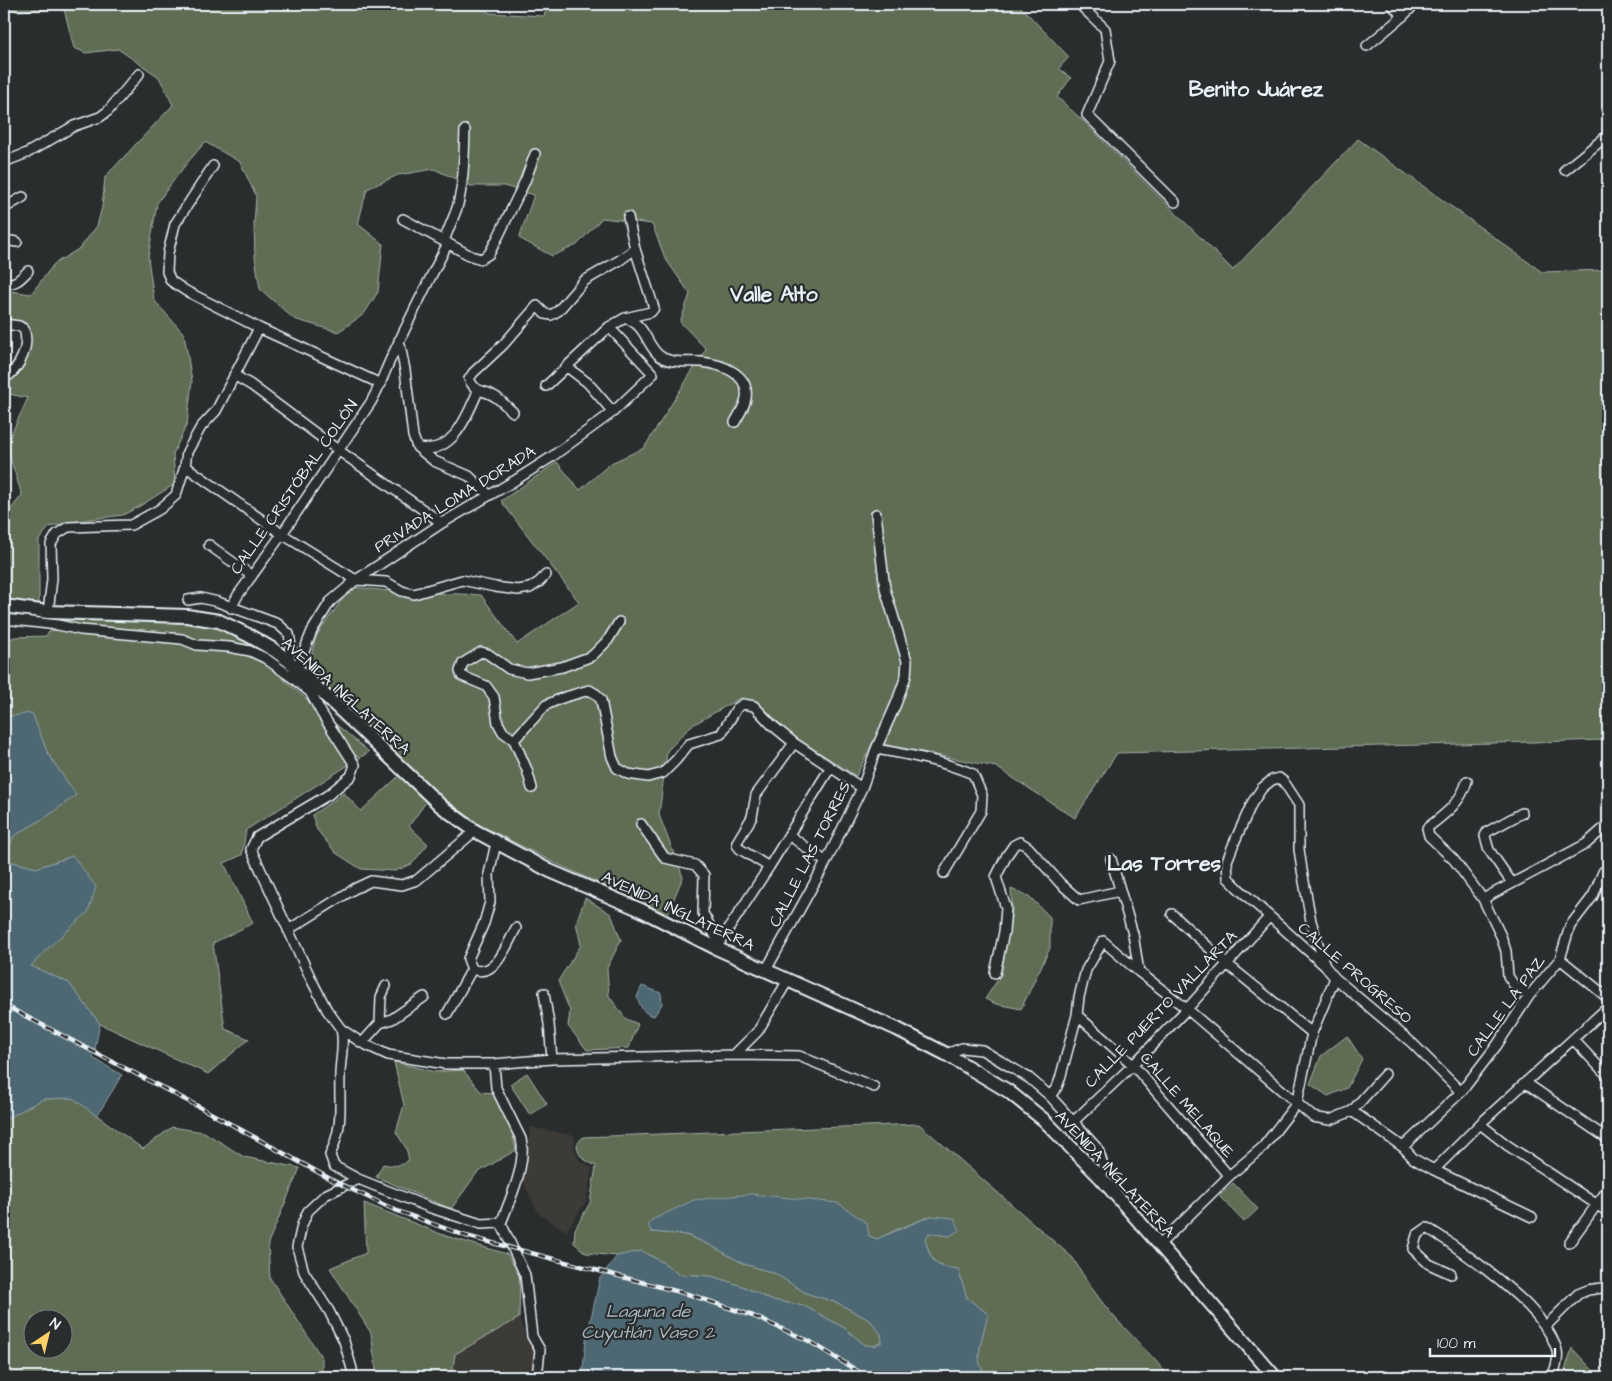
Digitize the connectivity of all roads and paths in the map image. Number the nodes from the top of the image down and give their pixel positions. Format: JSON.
{"nodes":[{"id":1,"x":1080,"y":4,"type":"edge"},
{"id":2,"x":1391,"y":4,"type":"edge"},
{"id":3,"x":1414,"y":4,"type":"edge"},
{"id":4,"x":1403,"y":16,"type":"junction"},
{"id":5,"x":1367,"y":46,"type":"dead end"},
{"id":6,"x":139,"y":74,"type":"dead end"},
{"id":7,"x":465,"y":130,"type":"dead end"},
{"id":8,"x":1608,"y":135,"type":"edge"},
{"id":9,"x":535,"y":154,"type":"dead end"},
{"id":10,"x":4,"y":162,"type":"edge"},
{"id":11,"x":213,"y":166,"type":"dead end"},
{"id":12,"x":1565,"y":170,"type":"dead end"},
{"id":13,"x":23,"y":197,"type":"dead end"},
{"id":14,"x":1175,"y":202,"type":"dead end"},
{"id":15,"x":4,"y":208,"type":"edge"},
{"id":16,"x":628,"y":218,"type":"dead end"},
{"id":17,"x":403,"y":219,"type":"dead end"},
{"id":18,"x":4,"y":240,"type":"edge"},
{"id":19,"x":17,"y":242,"type":"dead end"},
{"id":20,"x":446,"y":242,"type":"junction"},
{"id":21,"x":635,"y":249,"type":"junction"},
{"id":22,"x":28,"y":271,"type":"dead end"},
{"id":23,"x":4,"y":282,"type":"edge"},
{"id":24,"x":625,"y":318,"type":"junction"},
{"id":25,"x":4,"y":324,"type":"edge"},
{"id":26,"x":259,"y":328,"type":"junction"},
{"id":27,"x":609,"y":328,"type":"junction"},
{"id":28,"x":399,"y":340,"type":"junction"},
{"id":29,"x":567,"y":367,"type":"junction"},
{"id":30,"x":234,"y":375,"type":"junction"},
{"id":31,"x":4,"y":379,"type":"edge"},
{"id":32,"x":381,"y":384,"type":"junction"},
{"id":33,"x":546,"y":386,"type":"dead end"},
{"id":34,"x":478,"y":391,"type":"junction"},
{"id":35,"x":513,"y":412,"type":"dead end"},
{"id":36,"x":613,"y":412,"type":"junction"},
{"id":37,"x":735,"y":422,"type":"dead end"},
{"id":38,"x":417,"y":447,"type":"junction"},
{"id":39,"x":338,"y":450,"type":"junction"},
{"id":40,"x":185,"y":466,"type":"junction"},
{"id":41,"x":489,"y":495,"type":"junction"},
{"id":42,"x":876,"y":514,"type":"dead end"},
{"id":43,"x":442,"y":523,"type":"junction"},
{"id":44,"x":282,"y":534,"type":"junction"},
{"id":45,"x":209,"y":545,"type":"dead end"},
{"id":46,"x":546,"y":574,"type":"dead end"},
{"id":47,"x":252,"y":576,"type":"junction"},
{"id":48,"x":356,"y":580,"type":"junction"},
{"id":49,"x":188,"y":600,"type":"dead end"},
{"id":50,"x":4,"y":606,"type":"edge"},
{"id":51,"x":231,"y":608,"type":"junction"},
{"id":52,"x":48,"y":612,"type":"junction"},
{"id":53,"x":4,"y":619,"type":"edge"},
{"id":54,"x":619,"y":622,"type":"dead end"},
{"id":55,"x":292,"y":669,"type":"junction"},
{"id":56,"x":514,"y":740,"type":"junction"},
{"id":57,"x":794,"y":743,"type":"junction"},
{"id":58,"x":876,"y":749,"type":"junction"},
{"id":59,"x":830,"y":768,"type":"junction"},
{"id":60,"x":1466,"y":781,"type":"dead end"},
{"id":61,"x":532,"y":788,"type":"dead end"},
{"id":62,"x":862,"y":788,"type":"junction"},
{"id":63,"x":1522,"y":813,"type":"dead end"},
{"id":64,"x":641,"y":824,"type":"dead end"},
{"id":65,"x":1604,"y":828,"type":"dead end"},
{"id":66,"x":475,"y":831,"type":"junction"},
{"id":67,"x":789,"y":835,"type":"junction"},
{"id":68,"x":496,"y":843,"type":"junction"},
{"id":69,"x":1111,"y":859,"type":"dead end"},
{"id":70,"x":826,"y":862,"type":"junction"},
{"id":71,"x":769,"y":867,"type":"junction"},
{"id":72,"x":1608,"y":867,"type":"edge"},
{"id":73,"x":944,"y":872,"type":"dead end"},
{"id":74,"x":1512,"y":882,"type":"junction"},
{"id":75,"x":1120,"y":891,"type":"junction"},
{"id":76,"x":1483,"y":899,"type":"junction"},
{"id":77,"x":1172,"y":914,"type":"dead end"},
{"id":78,"x":1269,"y":917,"type":"junction"},
{"id":79,"x":516,"y":928,"type":"dead end"},
{"id":80,"x":288,"y":930,"type":"junction"},
{"id":81,"x":718,"y":945,"type":"junction"},
{"id":82,"x":1560,"y":959,"type":"junction"},
{"id":83,"x":1227,"y":964,"type":"junction"},
{"id":84,"x":1325,"y":966,"type":"junction"},
{"id":85,"x":472,"y":969,"type":"junction"},
{"id":86,"x":766,"y":970,"type":"junction"},
{"id":87,"x":1139,"y":972,"type":"junction"},
{"id":88,"x":995,"y":973,"type":"dead end"},
{"id":89,"x":1335,"y":978,"type":"junction"},
{"id":90,"x":788,"y":980,"type":"junction"},
{"id":91,"x":386,"y":986,"type":"dead end"},
{"id":92,"x":544,"y":993,"type":"dead end"},
{"id":93,"x":1530,"y":996,"type":"junction"},
{"id":94,"x":424,"y":997,"type":"dead end"},
{"id":95,"x":1608,"y":998,"type":"edge"},
{"id":96,"x":1608,"y":1007,"type":"edge"},
{"id":97,"x":1187,"y":1009,"type":"junction"},
{"id":98,"x":447,"y":1014,"type":"dead end"},
{"id":99,"x":1077,"y":1015,"type":"junction"},
{"id":100,"x":380,"y":1023,"type":"junction"},
{"id":101,"x":341,"y":1029,"type":"junction"},
{"id":102,"x":1312,"y":1033,"type":"junction"},
{"id":103,"x":1573,"y":1039,"type":"junction"},
{"id":104,"x":362,"y":1043,"type":"junction"},
{"id":105,"x":946,"y":1054,"type":"junction"},
{"id":106,"x":734,"y":1055,"type":"junction"},
{"id":107,"x":552,"y":1059,"type":"junction"},
{"id":108,"x":494,"y":1064,"type":"junction"},
{"id":109,"x":1133,"y":1064,"type":"junction"},
{"id":110,"x":1385,"y":1074,"type":"dead end"},
{"id":111,"x":1608,"y":1075,"type":"edge"},
{"id":112,"x":1526,"y":1083,"type":"junction"},
{"id":113,"x":874,"y":1087,"type":"dead end"},
{"id":114,"x":1461,"y":1092,"type":"junction"},
{"id":115,"x":1050,"y":1096,"type":"junction"},
{"id":116,"x":1297,"y":1103,"type":"junction"},
{"id":117,"x":1352,"y":1111,"type":"junction"},
{"id":118,"x":1074,"y":1121,"type":"junction"},
{"id":119,"x":1480,"y":1124,"type":"junction"},
{"id":120,"x":1608,"y":1139,"type":"edge"},
{"id":121,"x":1403,"y":1147,"type":"junction"},
{"id":122,"x":1434,"y":1170,"type":"junction"},
{"id":123,"x":1230,"y":1176,"type":"junction"},
{"id":124,"x":1101,"y":1178,"type":"junction"},
{"id":125,"x":358,"y":1179,"type":"junction"},
{"id":126,"x":1608,"y":1189,"type":"edge"},
{"id":127,"x":1597,"y":1204,"type":"junction"},
{"id":128,"x":1608,"y":1212,"type":"edge"},
{"id":129,"x":1532,"y":1217,"type":"dead end"},
{"id":130,"x":501,"y":1223,"type":"junction"},
{"id":131,"x":1569,"y":1243,"type":"dead end"},
{"id":132,"x":1159,"y":1245,"type":"junction"},
{"id":133,"x":1451,"y":1274,"type":"dead end"},
{"id":134,"x":1608,"y":1287,"type":"edge"},
{"id":135,"x":1545,"y":1327,"type":"junction"},
{"id":136,"x":352,"y":1377,"type":"edge"},
{"id":137,"x":536,"y":1377,"type":"edge"},
{"id":138,"x":1274,"y":1377,"type":"edge"},
{"id":139,"x":1552,"y":1377,"type":"edge"}],
"edges":[{"from":1,"to":14,"type":"street"},
{"from":2,"to":4,"type":"street"},
{"from":3,"to":4,"type":"street"},
{"from":4,"to":5,"type":"street"},
{"from":6,"to":10,"type":"street"},
{"from":7,"to":20,"type":"street","name":"CALLE CRISTÓBAL COLÓN"},
{"from":8,"to":12,"type":"street"},
{"from":9,"to":20,"type":"street"},
{"from":11,"to":26,"type":"street"},
{"from":13,"to":15,"type":"street"},
{"from":16,"to":21,"type":"street"},
{"from":17,"to":20,"type":"street"},
{"from":18,"to":19,"type":"street"},
{"from":20,"to":28,"type":"street","name":"CALLE CRISTÓBAL COLÓN"},
{"from":21,"to":24,"type":"street"},
{"from":21,"to":34,"type":"street"},
{"from":22,"to":23,"type":"street"},
{"from":24,"to":27,"type":"street"},
{"from":24,"to":37,"type":"street"},
{"from":25,"to":31,"type":"street"},
{"from":26,"to":30,"type":"street"},
{"from":26,"to":32,"type":"street"},
{"from":27,"to":29,"type":"street"},
{"from":27,"to":36,"type":"street","name":"PRIVADA LOMA DORADA"},
{"from":28,"to":32,"type":"street","name":"CALLE CRISTÓBAL COLÓN"},
{"from":28,"to":38,"type":"street"},
{"from":29,"to":33,"type":"street"},
{"from":29,"to":36,"type":"street"},
{"from":30,"to":39,"type":"street"},
{"from":30,"to":40,"type":"street"},
{"from":32,"to":39,"type":"street","name":"CALLE CRISTÓBAL COLÓN"},
{"from":34,"to":35,"type":"street"},
{"from":34,"to":38,"type":"street"},
{"from":36,"to":41,"type":"street","name":"PRIVADA LOMA DORADA"},
{"from":38,"to":41,"type":"street"},
{"from":39,"to":43,"type":"street"},
{"from":39,"to":44,"type":"street","name":"CALLE CRISTÓBAL COLÓN"},
{"from":40,"to":44,"type":"street"},
{"from":40,"to":52,"type":"street"},
{"from":41,"to":43,"type":"street","name":"PRIVADA LOMA DORADA"},
{"from":42,"to":58,"type":"street","name":"CALLE LAS TORRES"},
{"from":43,"to":48,"type":"street","name":"PRIVADA LOMA DORADA"},
{"from":44,"to":47,"type":"street","name":"CALLE CRISTÓBAL COLÓN"},
{"from":44,"to":48,"type":"street"},
{"from":45,"to":47,"type":"street"},
{"from":46,"to":48,"type":"street"},
{"from":47,"to":51,"type":"street","name":"CALLE CRISTÓBAL COLÓN"},
{"from":48,"to":55,"type":"street","name":"PRIVADA LOMA DORADA"},
{"from":49,"to":51,"type":"street"},
{"from":50,"to":52,"type":"main road","name":"AVENIDA INGLATERRA"},
{"from":51,"to":55,"type":"street"},
{"from":52,"to":55,"type":"main road","name":"AVENIDA INGLATERRA"},
{"from":53,"to":55,"type":"street"},
{"from":54,"to":56,"type":"street"},
{"from":55,"to":66,"type":"main road","name":"AVENIDA INGLATERRA"},
{"from":55,"to":80,"type":"street"},
{"from":56,"to":57,"type":"street"},
{"from":56,"to":61,"type":"street"},
{"from":57,"to":59,"type":"street"},
{"from":57,"to":71,"type":"street"},
{"from":58,"to":62,"type":"street","name":"CALLE LAS TORRES"},
{"from":58,"to":73,"type":"street"},
{"from":59,"to":62,"type":"street"},
{"from":59,"to":67,"type":"street"},
{"from":60,"to":76,"type":"street"},
{"from":62,"to":70,"type":"street","name":"CALLE LAS TORRES"},
{"from":63,"to":74,"type":"street"},
{"from":64,"to":81,"type":"street"},
{"from":65,"to":74,"type":"street"},
{"from":66,"to":68,"type":"main road","name":"AVENIDA INGLATERRA"},
{"from":66,"to":80,"type":"street"},
{"from":67,"to":70,"type":"street"},
{"from":67,"to":71,"type":"street"},
{"from":68,"to":81,"type":"main road","name":"AVENIDA INGLATERRA"},
{"from":68,"to":85,"type":"street"},
{"from":69,"to":75,"type":"street"},
{"from":70,"to":86,"type":"street","name":"CALLE LAS TORRES"},
{"from":71,"to":81,"type":"street"},
{"from":72,"to":82,"type":"street","name":"CALLE LA PAZ"},
{"from":74,"to":76,"type":"street"},
{"from":75,"to":87,"type":"street"},
{"from":75,"to":88,"type":"street"},
{"from":76,"to":93,"type":"street"},
{"from":77,"to":83,"type":"street"},
{"from":78,"to":83,"type":"street","name":"CALLE PUERTO VALLARTA"},
{"from":78,"to":84,"type":"street","name":"CALLE PROGRESO"},
{"from":78,"to":84,"type":"street","name":"CALLE PROGRESO"},
{"from":79,"to":85,"type":"street"},
{"from":80,"to":101,"type":"street"},
{"from":81,"to":86,"type":"main road","name":"AVENIDA INGLATERRA"},
{"from":82,"to":93,"type":"street","name":"CALLE LA PAZ"},
{"from":82,"to":95,"type":"street"},
{"from":83,"to":97,"type":"street","name":"CALLE PUERTO VALLARTA"},
{"from":83,"to":102,"type":"street"},
{"from":84,"to":89,"type":"street","name":"CALLE PROGRESO"},
{"from":85,"to":98,"type":"street"},
{"from":86,"to":90,"type":"main road","name":"AVENIDA INGLATERRA"},
{"from":87,"to":97,"type":"street"},
{"from":87,"to":99,"type":"street"},
{"from":89,"to":102,"type":"street"},
{"from":89,"to":114,"type":"street","name":"CALLE PROGRESO"},
{"from":90,"to":105,"type":"main road","name":"AVENIDA INGLATERRA"},
{"from":90,"to":106,"type":"street"},
{"from":91,"to":100,"type":"street"},
{"from":92,"to":107,"type":"street"},
{"from":93,"to":114,"type":"street","name":"CALLE LA PAZ"},
{"from":94,"to":100,"type":"street"},
{"from":96,"to":103,"type":"street"},
{"from":97,"to":109,"type":"street","name":"CALLE PUERTO VALLARTA"},
{"from":97,"to":116,"type":"street"},
{"from":99,"to":109,"type":"street","name":"CALLE MELAQUE"},
{"from":99,"to":115,"type":"street"},
{"from":100,"to":104,"type":"street"},
{"from":101,"to":104,"type":"street"},
{"from":101,"to":125,"type":"street"},
{"from":102,"to":116,"type":"street"},
{"from":103,"to":111,"type":"street"},
{"from":103,"to":112,"type":"street"},
{"from":104,"to":108,"type":"street"},
{"from":105,"to":115,"type":"street"},
{"from":105,"to":124,"type":"main road","name":"AVENIDA INGLATERRA"},
{"from":106,"to":107,"type":"street"},
{"from":106,"to":113,"type":"street"},
{"from":107,"to":108,"type":"street"},
{"from":108,"to":130,"type":"street"},
{"from":109,"to":118,"type":"street","name":"CALLE PUERTO VALLARTA"},
{"from":109,"to":123,"type":"street","name":"CALLE MELAQUE"},
{"from":110,"to":117,"type":"street"},
{"from":112,"to":119,"type":"street"},
{"from":112,"to":120,"type":"street"},
{"from":114,"to":121,"type":"street","name":"CALLE LA PAZ"},
{"from":115,"to":118,"type":"street"},
{"from":116,"to":117,"type":"street"},
{"from":116,"to":123,"type":"street"},
{"from":117,"to":121,"type":"street"},
{"from":118,"to":124,"type":"street"},
{"from":119,"to":122,"type":"street"},
{"from":119,"to":127,"type":"street"},
{"from":121,"to":122,"type":"street"},
{"from":122,"to":129,"type":"street"},
{"from":123,"to":132,"type":"street"},
{"from":124,"to":132,"type":"main road","name":"AVENIDA INGLATERRA"},
{"from":125,"to":130,"type":"street"},
{"from":125,"to":136,"type":"street"},
{"from":126,"to":127,"type":"street"},
{"from":127,"to":128,"type":"street"},
{"from":127,"to":131,"type":"street"},
{"from":130,"to":137,"type":"street"},
{"from":132,"to":138,"type":"main road","name":"AVENIDA INGLATERRA"},
{"from":133,"to":135,"type":"street"},
{"from":134,"to":135,"type":"street"},
{"from":135,"to":139,"type":"street"}]}
